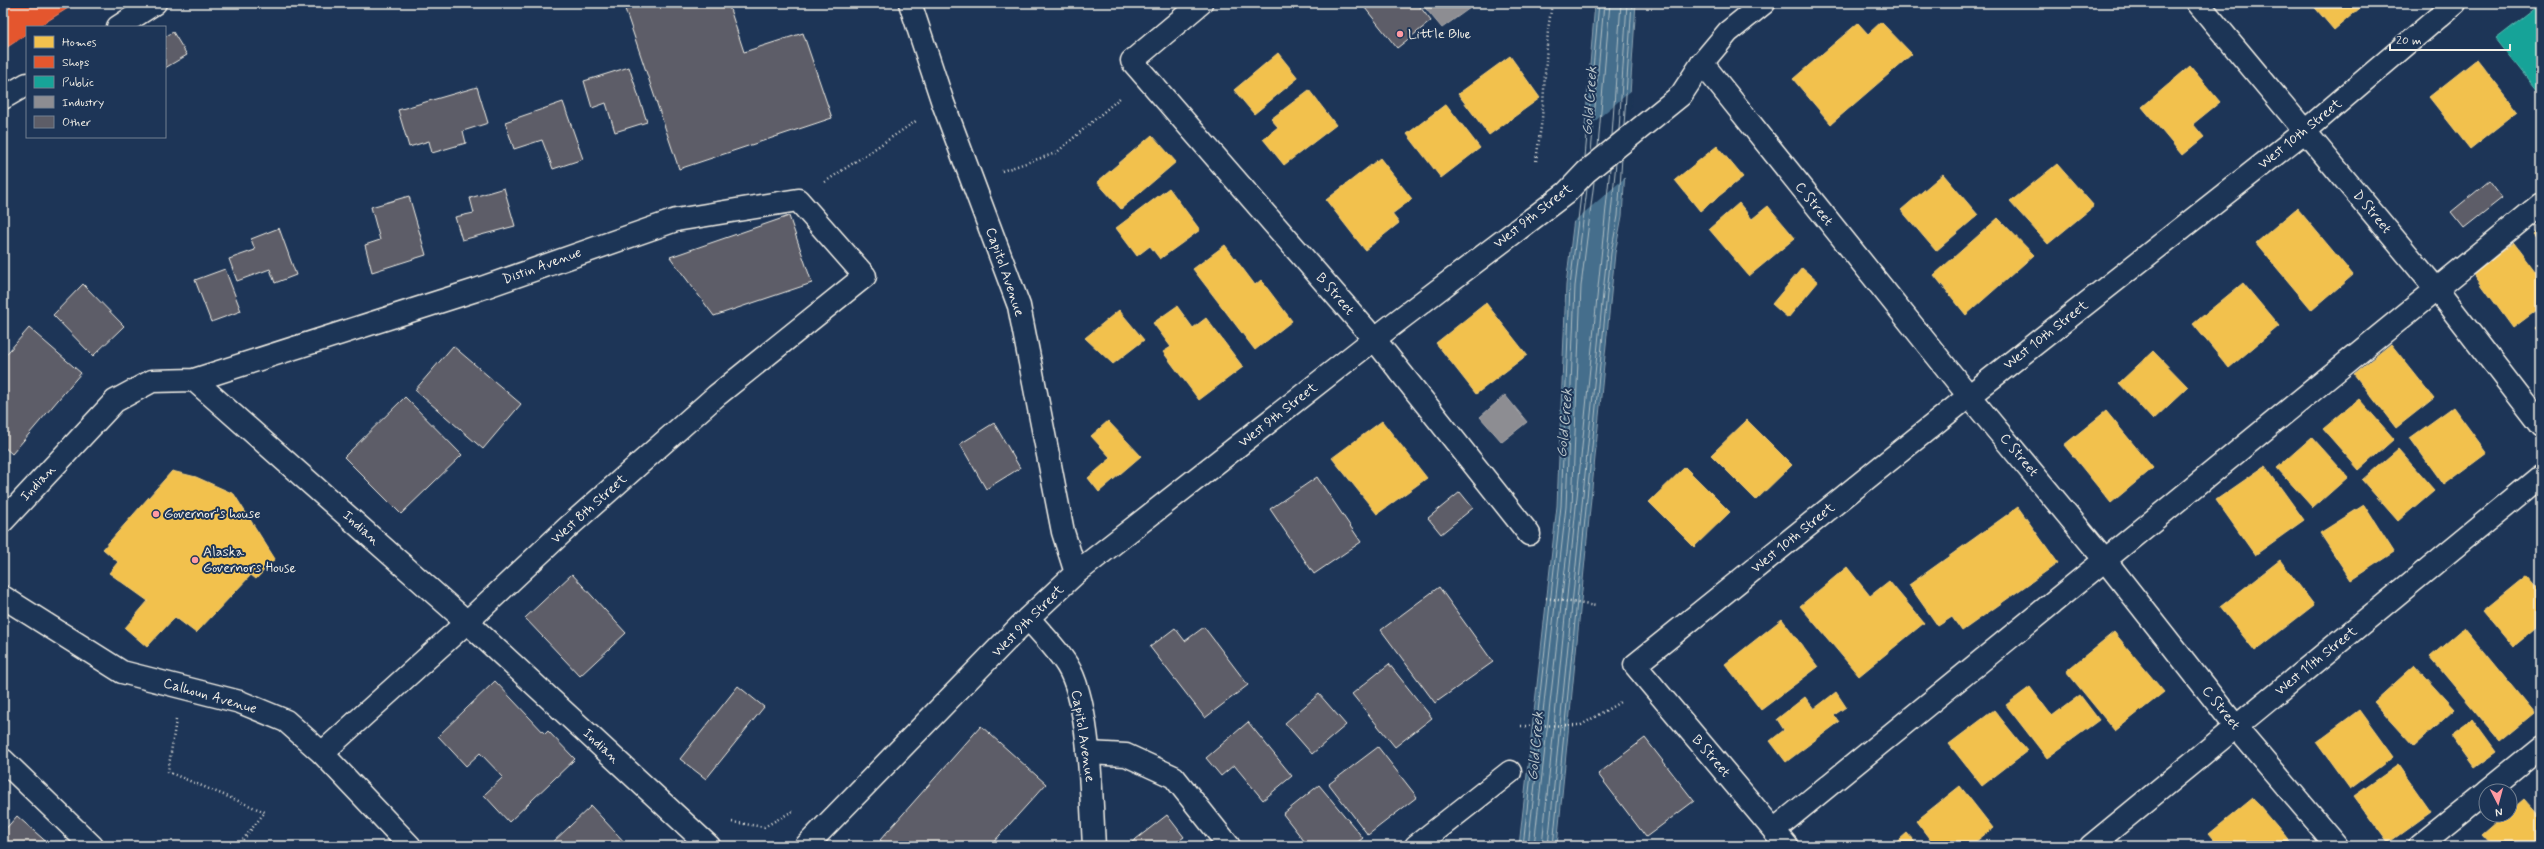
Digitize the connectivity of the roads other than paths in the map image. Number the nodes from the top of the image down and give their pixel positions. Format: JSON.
{"nodes":[{"id":1,"x":155,"y":3,"type":"edge"},
{"id":2,"x":910,"y":3,"type":"edge"},
{"id":3,"x":1201,"y":3,"type":"edge"},
{"id":4,"x":1764,"y":3,"type":"edge"},
{"id":5,"x":2198,"y":3,"type":"edge"},
{"id":6,"x":2455,"y":3,"type":"edge"},
{"id":7,"x":120,"y":26,"type":"edge"},
{"id":8,"x":1702,"y":63,"type":"junction"},
{"id":9,"x":26,"y":85,"type":"edge"},
{"id":10,"x":3,"y":98,"type":"edge"},
{"id":11,"x":2305,"y":131,"type":"junction"},
{"id":12,"x":2541,"y":204,"type":"edge"},
{"id":13,"x":865,"y":276,"type":"joint"},
{"id":14,"x":2437,"y":290,"type":"junction"},
{"id":15,"x":1374,"y":340,"type":"junction"},
{"id":16,"x":194,"y":380,"type":"junction"},
{"id":17,"x":1969,"y":396,"type":"junction"},
{"id":18,"x":2541,"y":425,"type":"edge"},
{"id":19,"x":2541,"y":476,"type":"edge"},
{"id":20,"x":3,"y":521,"type":"edge"},
{"id":21,"x":1529,"y":534,"type":"dead end"},
{"id":22,"x":2105,"y":560,"type":"junction"},
{"id":23,"x":1076,"y":573,"type":"junction"},
{"id":24,"x":3,"y":597,"type":"edge"},
{"id":25,"x":1028,"y":618,"type":"junction"},
{"id":26,"x":466,"y":622,"type":"junction"},
{"id":27,"x":1635,"y":665,"type":"joint"},
{"id":28,"x":2236,"y":727,"type":"junction"},
{"id":29,"x":2541,"y":747,"type":"edge"},
{"id":30,"x":322,"y":753,"type":"junction"},
{"id":31,"x":1088,"y":753,"type":"junction"},
{"id":32,"x":3,"y":760,"type":"edge"},
{"id":33,"x":1510,"y":772,"type":"dead end"},
{"id":34,"x":2496,"y":783,"type":"edge"},
{"id":35,"x":2478,"y":798,"type":"edge"},
{"id":36,"x":1780,"y":838,"type":"edge"},
{"id":37,"x":92,"y":846,"type":"edge"},
{"id":38,"x":410,"y":846,"type":"edge"},
{"id":39,"x":709,"y":846,"type":"edge"},
{"id":40,"x":806,"y":846,"type":"edge"},
{"id":41,"x":1094,"y":846,"type":"edge"},
{"id":42,"x":1229,"y":846,"type":"edge"},
{"id":43,"x":1416,"y":846,"type":"edge"},
{"id":44,"x":2091,"y":846,"type":"edge"},
{"id":45,"x":2337,"y":846,"type":"edge"},
{"id":46,"x":2419,"y":846,"type":"edge"}],
"edges":[{"from":1,"to":7,"type":"street"},
{"from":2,"to":23,"type":"street","name":"Capitol Avenue"},
{"from":3,"to":15,"type":"street","name":"B Street"},
{"from":4,"to":8,"type":"street","name":"West 9th Street"},
{"from":5,"to":11,"type":"street","name":"D Street"},
{"from":6,"to":11,"type":"street","name":"West 10th Street"},
{"from":8,"to":15,"type":"street","name":"West 9th Street"},
{"from":8,"to":17,"type":"street","name":"C Street"},
{"from":9,"to":10,"type":"street"},
{"from":11,"to":14,"type":"street","name":"D Street"},
{"from":11,"to":17,"type":"street","name":"West 10th Street"},
{"from":12,"to":14,"type":"street"},
{"from":13,"to":16,"type":"street","name":"Distin Avenue"},
{"from":13,"to":26,"type":"street","name":"West 8th Street"},
{"from":14,"to":18,"type":"street","name":"D Street"},
{"from":14,"to":22,"type":"street"},
{"from":15,"to":21,"type":"street","name":"B Street"},
{"from":15,"to":23,"type":"street","name":"West 9th Street"},
{"from":16,"to":20,"type":"street","name":"Indian"},
{"from":16,"to":26,"type":"street","name":"Indian"},
{"from":17,"to":22,"type":"street","name":"C Street"},
{"from":17,"to":27,"type":"street","name":"West 10th Street"},
{"from":19,"to":28,"type":"street","name":"West 11th Street"},
{"from":22,"to":28,"type":"street","name":"C Street"},
{"from":22,"to":36,"type":"street"},
{"from":23,"to":25,"type":"street","name":"West 9th Street"},
{"from":24,"to":30,"type":"street","name":"Calhoun Avenue"},
{"from":25,"to":31,"type":"street","name":"Capitol Avenue"},
{"from":25,"to":40,"type":"street","name":"West 9th Street"},
{"from":26,"to":30,"type":"street","name":"West 8th Street"},
{"from":26,"to":39,"type":"street","name":"Indian"},
{"from":27,"to":36,"type":"street","name":"B Street"},
{"from":28,"to":44,"type":"street","name":"West 11th Street"},
{"from":28,"to":45,"type":"street","name":"C Street"},
{"from":29,"to":34,"type":"street"},
{"from":30,"to":38,"type":"street","name":"Calhoun Avenue"},
{"from":31,"to":41,"type":"street","name":"Capitol Avenue"},
{"from":31,"to":42,"type":"street"},
{"from":32,"to":37,"type":"street"},
{"from":33,"to":43,"type":"street"},
{"from":35,"to":46,"type":"street"}]}
